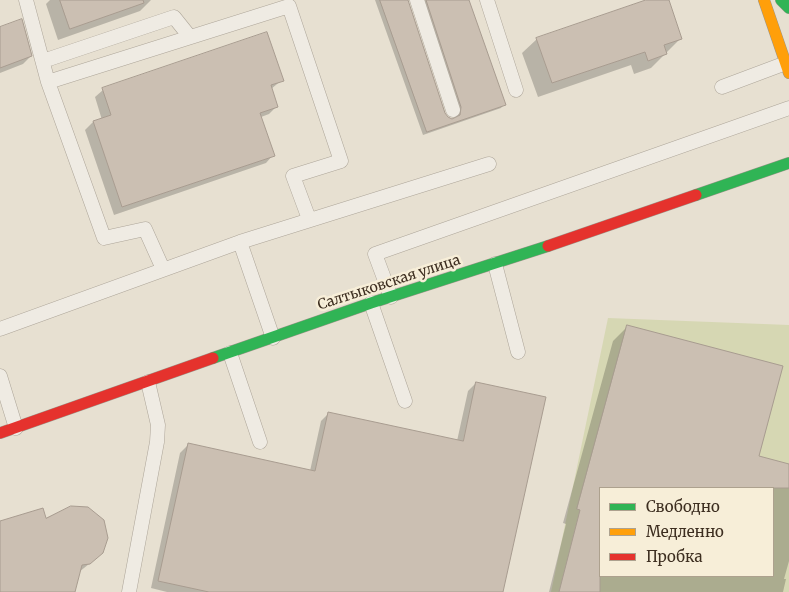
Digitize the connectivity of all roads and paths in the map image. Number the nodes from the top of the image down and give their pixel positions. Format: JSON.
{"nodes":[{"id":1,"x":26,"y":0,"type":"edge"},
{"id":2,"x":417,"y":0,"type":"edge"},
{"id":3,"x":487,"y":0,"type":"edge"},
{"id":4,"x":764,"y":0,"type":"edge"},
{"id":5,"x":781,"y":0,"type":"edge"},
{"id":6,"x":288,"y":3,"type":"edge"},
{"id":7,"x":789,"y":8,"type":"edge"},
{"id":8,"x":190,"y":38,"type":"junction"},
{"id":9,"x":43,"y":61,"type":"junction"},
{"id":10,"x":787,"y":68,"type":"edge"},
{"id":11,"x":48,"y":82,"type":"junction"},
{"id":12,"x":722,"y":87,"type":"dead end"},
{"id":13,"x":516,"y":90,"type":"dead end"},
{"id":14,"x":789,"y":108,"type":"edge"},
{"id":15,"x":453,"y":110,"type":"dead end"},
{"id":16,"x":789,"y":163,"type":"edge"},
{"id":17,"x":489,"y":164,"type":"dead end"},
{"id":18,"x":309,"y":219,"type":"junction"},
{"id":19,"x":240,"y":242,"type":"junction"},
{"id":20,"x":495,"y":264,"type":"junction"},
{"id":21,"x":163,"y":270,"type":"junction"},
{"id":22,"x":391,"y":297,"type":"junction"},
{"id":23,"x":371,"y":303,"type":"junction"},
{"id":24,"x":0,"y":329,"type":"edge"},
{"id":25,"x":273,"y":338,"type":"junction"},
{"id":26,"x":518,"y":352,"type":"dead end"},
{"id":27,"x":230,"y":353,"type":"junction"},
{"id":28,"x":0,"y":376,"type":"edge"},
{"id":29,"x":148,"y":382,"type":"junction"},
{"id":30,"x":405,"y":401,"type":"dead end"},
{"id":31,"x":16,"y":428,"type":"junction"},
{"id":32,"x":0,"y":433,"type":"edge"},
{"id":33,"x":260,"y":442,"type":"dead end"},
{"id":34,"x":129,"y":592,"type":"edge"}],
"edges":[{"from":1,"to":9,"type":"lane"},
{"from":2,"to":15,"type":"lane"},
{"from":3,"to":13,"type":"lane"},
{"from":4,"to":10,"type":"street"},
{"from":5,"to":7,"type":"street"},
{"from":6,"to":8,"type":"lane"},
{"from":6,"to":18,"type":"lane"},
{"from":8,"to":9,"type":"lane"},
{"from":8,"to":11,"type":"lane"},
{"from":9,"to":11,"type":"lane"},
{"from":10,"to":12,"type":"lane"},
{"from":11,"to":21,"type":"lane"},
{"from":14,"to":22,"type":"lane"},
{"from":16,"to":20,"type":"street","name":"Салтыковская улица"},
{"from":17,"to":18,"type":"lane"},
{"from":18,"to":19,"type":"lane"},
{"from":19,"to":21,"type":"lane"},
{"from":19,"to":25,"type":"lane"},
{"from":20,"to":22,"type":"street","name":"Салтыковская улица"},
{"from":20,"to":26,"type":"lane"},
{"from":21,"to":24,"type":"lane"},
{"from":22,"to":23,"type":"street","name":"Салтыковская улица"},
{"from":23,"to":25,"type":"street","name":"Салтыковская улица"},
{"from":23,"to":30,"type":"lane"},
{"from":25,"to":27,"type":"street","name":"Салтыковская улица"},
{"from":27,"to":29,"type":"street","name":"Салтыковская улица"},
{"from":27,"to":33,"type":"lane"},
{"from":28,"to":31,"type":"lane"},
{"from":29,"to":31,"type":"street","name":"Салтыковская улица"},
{"from":29,"to":34,"type":"lane"},
{"from":31,"to":32,"type":"street","name":"Салтыковская улица"}]}
